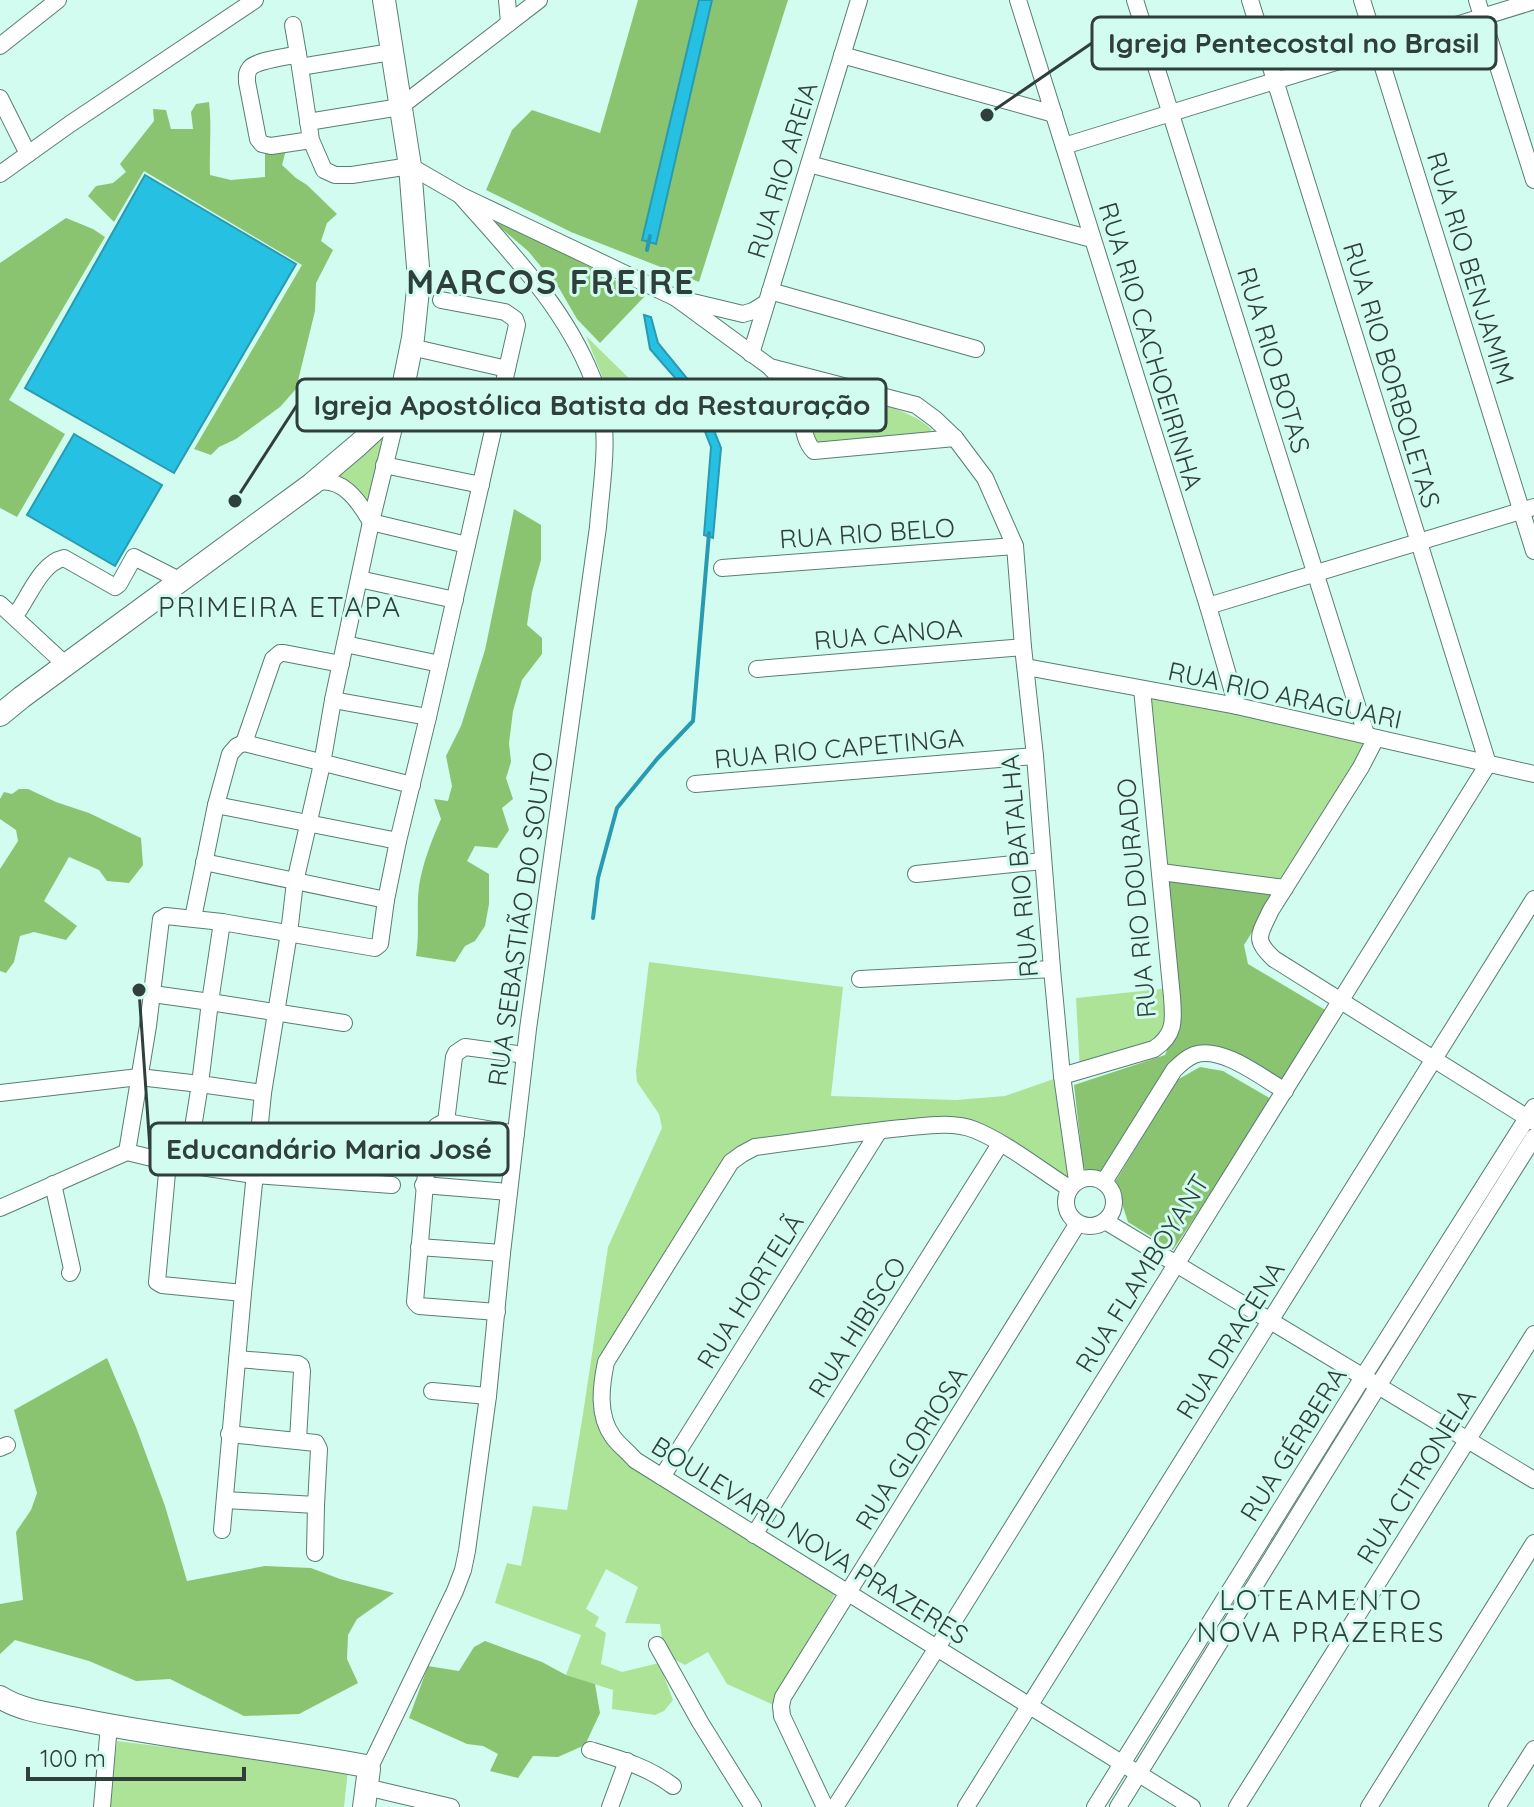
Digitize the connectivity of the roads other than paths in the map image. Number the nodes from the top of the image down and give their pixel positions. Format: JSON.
{"nodes":[{"id":1,"x":58,"y":0,"type":"edge"},
{"id":2,"x":255,"y":0,"type":"edge"},
{"id":3,"x":384,"y":0,"type":"edge"},
{"id":4,"x":507,"y":0,"type":"edge"},
{"id":5,"x":539,"y":0,"type":"edge"},
{"id":6,"x":859,"y":0,"type":"edge"},
{"id":7,"x":1018,"y":0,"type":"edge"},
{"id":8,"x":1135,"y":0,"type":"edge"},
{"id":9,"x":1250,"y":0,"type":"edge"},
{"id":10,"x":1362,"y":0,"type":"edge"},
{"id":11,"x":1477,"y":0,"type":"edge"},
{"id":12,"x":1534,"y":1,"type":"edge"},
{"id":13,"x":1482,"y":17,"type":"junction"},
{"id":14,"x":509,"y":23,"type":"junction"},
{"id":15,"x":293,"y":25,"type":"dead end"},
{"id":16,"x":0,"y":46,"type":"edge"},
{"id":17,"x":1378,"y":50,"type":"junction"},
{"id":18,"x":391,"y":52,"type":"junction"},
{"id":19,"x":842,"y":55,"type":"junction"},
{"id":20,"x":299,"y":61,"type":"junction"},
{"id":21,"x":1276,"y":81,"type":"junction"},
{"id":22,"x":0,"y":98,"type":"edge"},
{"id":23,"x":400,"y":107,"type":"junction"},
{"id":24,"x":1171,"y":113,"type":"junction"},
{"id":25,"x":1054,"y":114,"type":"junction"},
{"id":26,"x":308,"y":122,"type":"junction"},
{"id":27,"x":311,"y":140,"type":"junction"},
{"id":28,"x":1064,"y":146,"type":"junction"},
{"id":29,"x":28,"y":154,"type":"junction"},
{"id":30,"x":809,"y":164,"type":"junction"},
{"id":31,"x":410,"y":166,"type":"junction"},
{"id":32,"x":0,"y":174,"type":"edge"},
{"id":33,"x":1534,"y":180,"type":"edge"},
{"id":34,"x":460,"y":195,"type":"junction"},
{"id":35,"x":1092,"y":239,"type":"junction"},
{"id":36,"x":768,"y":297,"type":"junction"},
{"id":37,"x":676,"y":298,"type":"junction"},
{"id":38,"x":441,"y":300,"type":"dead end"},
{"id":39,"x":411,"y":347,"type":"junction"},
{"id":40,"x":976,"y":349,"type":"dead end"},
{"id":41,"x":751,"y":354,"type":"junction"},
{"id":42,"x":770,"y":367,"type":"junction"},
{"id":43,"x":507,"y":369,"type":"junction"},
{"id":44,"x":399,"y":407,"type":"junction"},
{"id":45,"x":955,"y":438,"type":"junction"},
{"id":46,"x":384,"y":465,"type":"junction"},
{"id":47,"x":312,"y":484,"type":"junction"},
{"id":48,"x":481,"y":485,"type":"junction"},
{"id":49,"x":1528,"y":509,"type":"edge"},
{"id":50,"x":371,"y":522,"type":"junction"},
{"id":51,"x":1419,"y":542,"type":"junction"},
{"id":52,"x":467,"y":545,"type":"junction"},
{"id":53,"x":1015,"y":546,"type":"junction"},
{"id":54,"x":1534,"y":551,"type":"edge"},
{"id":55,"x":722,"y":568,"type":"dead end"},
{"id":56,"x":1315,"y":573,"type":"junction"},
{"id":57,"x":359,"y":579,"type":"junction"},
{"id":58,"x":181,"y":581,"type":"junction"},
{"id":59,"x":455,"y":600,"type":"junction"},
{"id":60,"x":0,"y":606,"type":"edge"},
{"id":61,"x":1208,"y":606,"type":"junction"},
{"id":62,"x":19,"y":610,"type":"dead end"},
{"id":63,"x":345,"y":644,"type":"junction"},
{"id":64,"x":1023,"y":647,"type":"junction"},
{"id":65,"x":341,"y":664,"type":"junction"},
{"id":66,"x":440,"y":664,"type":"junction"},
{"id":67,"x":66,"y":665,"type":"junction"},
{"id":68,"x":1026,"y":667,"type":"junction"},
{"id":69,"x":757,"y":669,"type":"dead end"},
{"id":70,"x":1142,"y":689,"type":"junction"},
{"id":71,"x":333,"y":700,"type":"junction"},
{"id":72,"x":1237,"y":706,"type":"junction"},
{"id":73,"x":0,"y":715,"type":"edge"},
{"id":74,"x":428,"y":717,"type":"junction"},
{"id":75,"x":1371,"y":736,"type":"junction"},
{"id":76,"x":244,"y":743,"type":"junction"},
{"id":77,"x":1035,"y":756,"type":"junction"},
{"id":78,"x":322,"y":764,"type":"junction"},
{"id":79,"x":1488,"y":764,"type":"junction"},
{"id":80,"x":1534,"y":774,"type":"edge"},
{"id":81,"x":695,"y":784,"type":"dead end"},
{"id":82,"x":412,"y":785,"type":"junction"},
{"id":83,"x":216,"y":805,"type":"junction"},
{"id":84,"x":308,"y":823,"type":"junction"},
{"id":85,"x":398,"y":841,"type":"junction"},
{"id":86,"x":1043,"y":861,"type":"junction"},
{"id":87,"x":204,"y":862,"type":"junction"},
{"id":88,"x":1161,"y":872,"type":"junction"},
{"id":89,"x":916,"y":874,"type":"dead end"},
{"id":90,"x":295,"y":882,"type":"junction"},
{"id":91,"x":1285,"y":888,"type":"junction"},
{"id":92,"x":1534,"y":899,"type":"edge"},
{"id":93,"x":386,"y":900,"type":"junction"},
{"id":94,"x":193,"y":918,"type":"junction"},
{"id":95,"x":222,"y":922,"type":"junction"},
{"id":96,"x":289,"y":933,"type":"junction"},
{"id":97,"x":1052,"y":969,"type":"junction"},
{"id":98,"x":860,"y":979,"type":"dead end"},
{"id":99,"x":153,"y":994,"type":"junction"},
{"id":100,"x":1340,"y":1001,"type":"junction"},
{"id":101,"x":210,"y":1002,"type":"junction"},
{"id":102,"x":275,"y":1011,"type":"junction"},
{"id":103,"x":344,"y":1023,"type":"dead end"},
{"id":104,"x":525,"y":1055,"type":"junction"},
{"id":105,"x":1434,"y":1061,"type":"junction"},
{"id":106,"x":1062,"y":1076,"type":"junction"},
{"id":107,"x":139,"y":1077,"type":"junction"},
{"id":108,"x":200,"y":1084,"type":"junction"},
{"id":109,"x":1285,"y":1091,"type":"junction"},
{"id":110,"x":0,"y":1093,"type":"edge"},
{"id":111,"x":263,"y":1093,"type":"junction"},
{"id":112,"x":1532,"y":1116,"type":"edge"},
{"id":113,"x":446,"y":1122,"type":"junction"},
{"id":114,"x":879,"y":1131,"type":"junction"},
{"id":115,"x":516,"y":1134,"type":"junction"},
{"id":116,"x":1534,"y":1137,"type":"edge"},
{"id":117,"x":1000,"y":1144,"type":"junction"},
{"id":118,"x":127,"y":1152,"type":"junction"},
{"id":119,"x":168,"y":1162,"type":"junction"},
{"id":120,"x":187,"y":1165,"type":"junction"},
{"id":121,"x":254,"y":1175,"type":"junction"},
{"id":122,"x":1104,"y":1182,"type":"junction"},
{"id":123,"x":53,"y":1184,"type":"junction"},
{"id":124,"x":392,"y":1185,"type":"dead end"},
{"id":125,"x":423,"y":1185,"type":"junction"},
{"id":126,"x":1073,"y":1185,"type":"junction"},
{"id":127,"x":509,"y":1192,"type":"junction"},
{"id":128,"x":0,"y":1208,"type":"edge"},
{"id":129,"x":1105,"y":1221,"type":"junction"},
{"id":130,"x":1078,"y":1223,"type":"junction"},
{"id":131,"x":419,"y":1247,"type":"junction"},
{"id":132,"x":502,"y":1253,"type":"junction"},
{"id":133,"x":1176,"y":1264,"type":"junction"},
{"id":134,"x":70,"y":1273,"type":"dead end"},
{"id":135,"x":243,"y":1293,"type":"junction"},
{"id":136,"x":497,"y":1312,"type":"junction"},
{"id":137,"x":1270,"y":1321,"type":"junction"},
{"id":138,"x":1534,"y":1334,"type":"edge"},
{"id":139,"x":237,"y":1359,"type":"junction"},
{"id":140,"x":1370,"y":1381,"type":"junction"},
{"id":141,"x":432,"y":1391,"type":"dead end"},
{"id":142,"x":488,"y":1396,"type":"junction"},
{"id":143,"x":229,"y":1434,"type":"junction"},
{"id":144,"x":298,"y":1440,"type":"junction"},
{"id":145,"x":1467,"y":1440,"type":"junction"},
{"id":146,"x":662,"y":1477,"type":"junction"},
{"id":147,"x":1534,"y":1480,"type":"edge"},
{"id":148,"x":225,"y":1500,"type":"junction"},
{"id":149,"x":316,"y":1505,"type":"junction"},
{"id":150,"x":222,"y":1530,"type":"dead end"},
{"id":151,"x":754,"y":1535,"type":"junction"},
{"id":152,"x":1534,"y":1543,"type":"edge"},
{"id":153,"x":315,"y":1553,"type":"dead end"},
{"id":154,"x":849,"y":1593,"type":"junction"},
{"id":155,"x":657,"y":1645,"type":"dead end"},
{"id":156,"x":937,"y":1648,"type":"junction"},
{"id":157,"x":0,"y":1697,"type":"edge"},
{"id":158,"x":1028,"y":1705,"type":"junction"},
{"id":159,"x":109,"y":1725,"type":"junction"},
{"id":160,"x":1534,"y":1749,"type":"edge"},
{"id":161,"x":590,"y":1750,"type":"dead end"},
{"id":162,"x":627,"y":1761,"type":"junction"},
{"id":163,"x":1122,"y":1764,"type":"junction"},
{"id":164,"x":1139,"y":1774,"type":"junction"},
{"id":165,"x":673,"y":1786,"type":"dead end"},
{"id":166,"x":367,"y":1788,"type":"edge"},
{"id":167,"x":102,"y":1807,"type":"edge"},
{"id":168,"x":451,"y":1807,"type":"edge"},
{"id":169,"x":610,"y":1807,"type":"edge"},
{"id":170,"x":753,"y":1807,"type":"edge"},
{"id":171,"x":825,"y":1807,"type":"edge"},
{"id":172,"x":835,"y":1807,"type":"edge"},
{"id":173,"x":966,"y":1807,"type":"edge"},
{"id":174,"x":1095,"y":1807,"type":"edge"},
{"id":175,"x":1118,"y":1807,"type":"edge"},
{"id":176,"x":1192,"y":1807,"type":"edge"},
{"id":177,"x":1237,"y":1807,"type":"edge"},
{"id":178,"x":1369,"y":1807,"type":"edge"},
{"id":179,"x":1497,"y":1807,"type":"edge"}],
"edges":[{"from":1,"to":16,"type":"street"},
{"from":2,"to":29,"type":"street"},
{"from":3,"to":18,"type":"main road"},
{"from":4,"to":14,"type":"street"},
{"from":5,"to":14,"type":"street"},
{"from":6,"to":19,"type":"street","name":"RUA RIO AREIA"},
{"from":7,"to":25,"type":"street","name":"RUA RIO CACHOEIRINHA"},
{"from":8,"to":24,"type":"street","name":"RUA RIO BOTAS"},
{"from":9,"to":21,"type":"street","name":"RUA RIO BORBOLETAS"},
{"from":10,"to":17,"type":"street","name":"RUA RIO BENJAMIM"},
{"from":11,"to":13,"type":"street"},
{"from":12,"to":13,"type":"street"},
{"from":13,"to":17,"type":"street"},
{"from":13,"to":33,"type":"street"},
{"from":14,"to":23,"type":"street"},
{"from":15,"to":20,"type":"street"},
{"from":17,"to":21,"type":"street"},
{"from":17,"to":49,"type":"street","name":"RUA RIO BENJAMIM"},
{"from":18,"to":20,"type":"street"},
{"from":18,"to":23,"type":"main road"},
{"from":19,"to":25,"type":"street"},
{"from":19,"to":30,"type":"street","name":"RUA RIO AREIA"},
{"from":20,"to":26,"type":"street"},
{"from":20,"to":27,"type":"street"},
{"from":21,"to":24,"type":"street"},
{"from":21,"to":51,"type":"street","name":"RUA RIO BORBOLETAS"},
{"from":22,"to":29,"type":"street"},
{"from":23,"to":26,"type":"street"},
{"from":23,"to":31,"type":"main road"},
{"from":24,"to":28,"type":"street"},
{"from":24,"to":56,"type":"street","name":"RUA RIO BOTAS"},
{"from":25,"to":28,"type":"street","name":"RUA RIO CACHOEIRINHA"},
{"from":26,"to":27,"type":"street"},
{"from":27,"to":31,"type":"street"},
{"from":28,"to":35,"type":"street","name":"RUA RIO CACHOEIRINHA"},
{"from":29,"to":32,"type":"street"},
{"from":30,"to":35,"type":"street"},
{"from":30,"to":36,"type":"street","name":"RUA RIO AREIA"},
{"from":31,"to":34,"type":"street"},
{"from":31,"to":39,"type":"main road"},
{"from":34,"to":37,"type":"street"},
{"from":34,"to":104,"type":"street","name":"RUA SEBASTIÃO DO SOUTO"},
{"from":35,"to":61,"type":"street","name":"RUA RIO CACHOEIRINHA"},
{"from":36,"to":37,"type":"street"},
{"from":36,"to":40,"type":"street"},
{"from":36,"to":41,"type":"street","name":"RUA RIO AREIA"},
{"from":37,"to":41,"type":"street"},
{"from":38,"to":43,"type":"street"},
{"from":39,"to":43,"type":"street"},
{"from":39,"to":44,"type":"main road"},
{"from":41,"to":42,"type":"street"},
{"from":42,"to":45,"type":"street","name":"RUA RIO BATALHA"},
{"from":42,"to":45,"type":"street"},
{"from":43,"to":48,"type":"street"},
{"from":44,"to":46,"type":"street"},
{"from":44,"to":47,"type":"main road"},
{"from":45,"to":53,"type":"street","name":"RUA RIO BATALHA"},
{"from":46,"to":48,"type":"street"},
{"from":46,"to":50,"type":"street"},
{"from":47,"to":50,"type":"street"},
{"from":47,"to":58,"type":"main road"},
{"from":48,"to":52,"type":"street"},
{"from":49,"to":51,"type":"street"},
{"from":49,"to":54,"type":"street","name":"RUA RIO BENJAMIM"},
{"from":50,"to":52,"type":"street"},
{"from":50,"to":57,"type":"street"},
{"from":51,"to":56,"type":"street"},
{"from":51,"to":79,"type":"street","name":"RUA RIO BORBOLETAS"},
{"from":52,"to":59,"type":"street"},
{"from":53,"to":55,"type":"street","name":"RUA RIO BELO"},
{"from":53,"to":64,"type":"street","name":"RUA RIO BATALHA"},
{"from":56,"to":61,"type":"street"},
{"from":56,"to":75,"type":"street","name":"RUA RIO BOTAS"},
{"from":57,"to":59,"type":"street"},
{"from":57,"to":63,"type":"street"},
{"from":58,"to":62,"type":"street"},
{"from":58,"to":67,"type":"main road"},
{"from":59,"to":66,"type":"street"},
{"from":60,"to":67,"type":"street"},
{"from":61,"to":72,"type":"street","name":"RUA RIO CACHOEIRINHA"},
{"from":63,"to":65,"type":"street"},
{"from":63,"to":66,"type":"street"},
{"from":64,"to":68,"type":"street","name":"RUA RIO BATALHA"},
{"from":64,"to":69,"type":"street","name":"RUA CANOA"},
{"from":65,"to":71,"type":"street"},
{"from":65,"to":76,"type":"street"},
{"from":66,"to":74,"type":"street"},
{"from":67,"to":73,"type":"main road"},
{"from":68,"to":70,"type":"street","name":"RUA RIO ARAGUARI"},
{"from":68,"to":77,"type":"street","name":"RUA RIO BATALHA"},
{"from":70,"to":72,"type":"street","name":"RUA RIO ARAGUARI"},
{"from":70,"to":88,"type":"street","name":"RUA RIO DOURADO"},
{"from":71,"to":74,"type":"street"},
{"from":71,"to":78,"type":"street"},
{"from":72,"to":75,"type":"street","name":"RUA RIO ARAGUARI"},
{"from":74,"to":82,"type":"street"},
{"from":75,"to":79,"type":"street","name":"RUA RIO ARAGUARI"},
{"from":75,"to":91,"type":"street"},
{"from":76,"to":78,"type":"street"},
{"from":76,"to":83,"type":"street"},
{"from":77,"to":81,"type":"street","name":"RUA RIO CAPETINGA"},
{"from":77,"to":86,"type":"street","name":"RUA RIO BATALHA"},
{"from":78,"to":82,"type":"street"},
{"from":78,"to":84,"type":"street"},
{"from":79,"to":80,"type":"street","name":"RUA RIO ARAGUARI"},
{"from":79,"to":100,"type":"street","name":"RUA FLAMBOYANT"},
{"from":82,"to":85,"type":"street"},
{"from":83,"to":84,"type":"street"},
{"from":83,"to":87,"type":"street"},
{"from":84,"to":85,"type":"street"},
{"from":84,"to":90,"type":"street"},
{"from":85,"to":93,"type":"street"},
{"from":86,"to":89,"type":"street"},
{"from":86,"to":97,"type":"street","name":"RUA RIO BATALHA"},
{"from":87,"to":90,"type":"street"},
{"from":87,"to":94,"type":"street"},
{"from":88,"to":91,"type":"street"},
{"from":88,"to":106,"type":"street","name":"RUA RIO DOURADO"},
{"from":90,"to":93,"type":"street"},
{"from":90,"to":96,"type":"street"},
{"from":91,"to":100,"type":"street"},
{"from":92,"to":105,"type":"street","name":"RUA DRACENA"},
{"from":93,"to":96,"type":"street"},
{"from":94,"to":95,"type":"street"},
{"from":94,"to":99,"type":"street"},
{"from":95,"to":96,"type":"street"},
{"from":95,"to":101,"type":"street"},
{"from":96,"to":102,"type":"street"},
{"from":97,"to":98,"type":"street"},
{"from":97,"to":106,"type":"street","name":"RUA RIO BATALHA"},
{"from":99,"to":101,"type":"street"},
{"from":99,"to":107,"type":"street"},
{"from":100,"to":105,"type":"street"},
{"from":100,"to":109,"type":"street","name":"RUA FLAMBOYANT"},
{"from":101,"to":102,"type":"street"},
{"from":101,"to":108,"type":"street"},
{"from":102,"to":103,"type":"street"},
{"from":102,"to":111,"type":"street"},
{"from":104,"to":113,"type":"street","name":"RUA SEBASTIÃO DO SOUTO"},
{"from":104,"to":115,"type":"street","name":"RUA SEBASTIÃO DO SOUTO"},
{"from":105,"to":112,"type":"street"},
{"from":105,"to":137,"type":"street","name":"RUA DRACENA"},
{"from":106,"to":126,"type":"street","name":"RUA RIO BATALHA"},
{"from":107,"to":108,"type":"street"},
{"from":107,"to":110,"type":"street"},
{"from":107,"to":118,"type":"street"},
{"from":108,"to":111,"type":"street"},
{"from":108,"to":120,"type":"street"},
{"from":109,"to":122,"type":"street"},
{"from":109,"to":133,"type":"street","name":"RUA FLAMBOYANT"},
{"from":111,"to":121,"type":"street"},
{"from":112,"to":140,"type":"street","name":"RUA GÉRBERA"},
{"from":113,"to":115,"type":"street"},
{"from":113,"to":125,"type":"street","name":"RUA SEBASTIÃO DO SOUTO"},
{"from":114,"to":117,"type":"street","name":"BOULEVARD NOVA PRAZERES"},
{"from":114,"to":146,"type":"street","name":"RUA HORTELÃ"},
{"from":114,"to":146,"type":"street","name":"BOULEVARD NOVA PRAZERES"},
{"from":115,"to":127,"type":"street","name":"RUA SEBASTIÃO DO SOUTO"},
{"from":116,"to":140,"type":"street","name":"RUA GÉRBERA"},
{"from":117,"to":126,"type":"street","name":"BOULEVARD NOVA PRAZERES"},
{"from":117,"to":151,"type":"street","name":"RUA HIBISCO"},
{"from":118,"to":119,"type":"street"},
{"from":118,"to":123,"type":"street"},
{"from":119,"to":120,"type":"street"},
{"from":119,"to":135,"type":"street"},
{"from":120,"to":121,"type":"street"},
{"from":121,"to":124,"type":"street"},
{"from":121,"to":135,"type":"street"},
{"from":122,"to":126,"type":"street"},
{"from":122,"to":129,"type":"street"},
{"from":123,"to":128,"type":"street"},
{"from":123,"to":134,"type":"street"},
{"from":125,"to":127,"type":"street"},
{"from":125,"to":131,"type":"street","name":"RUA SEBASTIÃO DO SOUTO"},
{"from":126,"to":130,"type":"street"},
{"from":127,"to":132,"type":"street","name":"RUA SEBASTIÃO DO SOUTO"},
{"from":129,"to":130,"type":"street"},
{"from":129,"to":133,"type":"street"},
{"from":130,"to":154,"type":"street","name":"RUA GLORIOSA"},
{"from":131,"to":132,"type":"street"},
{"from":131,"to":136,"type":"street","name":"RUA SEBASTIÃO DO SOUTO"},
{"from":132,"to":136,"type":"street","name":"RUA SEBASTIÃO DO SOUTO"},
{"from":133,"to":137,"type":"street"},
{"from":133,"to":156,"type":"street","name":"RUA FLAMBOYANT"},
{"from":135,"to":139,"type":"street"},
{"from":136,"to":142,"type":"street","name":"RUA SEBASTIÃO DO SOUTO"},
{"from":137,"to":140,"type":"street"},
{"from":137,"to":158,"type":"street","name":"RUA DRACENA"},
{"from":138,"to":145,"type":"street","name":"RUA CITRONELA"},
{"from":139,"to":143,"type":"street"},
{"from":139,"to":144,"type":"street"},
{"from":140,"to":145,"type":"street"},
{"from":140,"to":163,"type":"street","name":"RUA GÉRBERA"},
{"from":140,"to":164,"type":"street","name":"RUA GÉRBERA"},
{"from":141,"to":142,"type":"street"},
{"from":142,"to":166,"type":"street","name":"RUA SEBASTIÃO DO SOUTO"},
{"from":143,"to":144,"type":"street"},
{"from":143,"to":148,"type":"street"},
{"from":144,"to":149,"type":"street"},
{"from":145,"to":147,"type":"street"},
{"from":145,"to":177,"type":"street","name":"RUA CITRONELA"},
{"from":146,"to":151,"type":"street","name":"BOULEVARD NOVA PRAZERES"},
{"from":148,"to":149,"type":"street"},
{"from":148,"to":150,"type":"street"},
{"from":149,"to":153,"type":"street"},
{"from":151,"to":154,"type":"street","name":"BOULEVARD NOVA PRAZERES"},
{"from":152,"to":178,"type":"street"},
{"from":154,"to":156,"type":"street","name":"BOULEVARD NOVA PRAZERES"},
{"from":154,"to":171,"type":"street","name":"RUA GLORIOSA"},
{"from":155,"to":170,"type":"street"},
{"from":156,"to":158,"type":"street","name":"BOULEVARD NOVA PRAZERES"},
{"from":156,"to":172,"type":"street","name":"RUA FLAMBOYANT"},
{"from":157,"to":159,"type":"main road"},
{"from":158,"to":163,"type":"street","name":"BOULEVARD NOVA PRAZERES"},
{"from":158,"to":173,"type":"street","name":"RUA DRACENA"},
{"from":159,"to":166,"type":"main road"},
{"from":159,"to":167,"type":"street"},
{"from":160,"to":179,"type":"street"},
{"from":161,"to":162,"type":"street"},
{"from":162,"to":165,"type":"street"},
{"from":162,"to":169,"type":"street"},
{"from":163,"to":164,"type":"street","name":"BOULEVARD NOVA PRAZERES"},
{"from":163,"to":174,"type":"street","name":"RUA GÉRBERA"},
{"from":164,"to":175,"type":"street","name":"RUA GÉRBERA"},
{"from":164,"to":176,"type":"street","name":"BOULEVARD NOVA PRAZERES"},
{"from":166,"to":168,"type":"street"}]}
